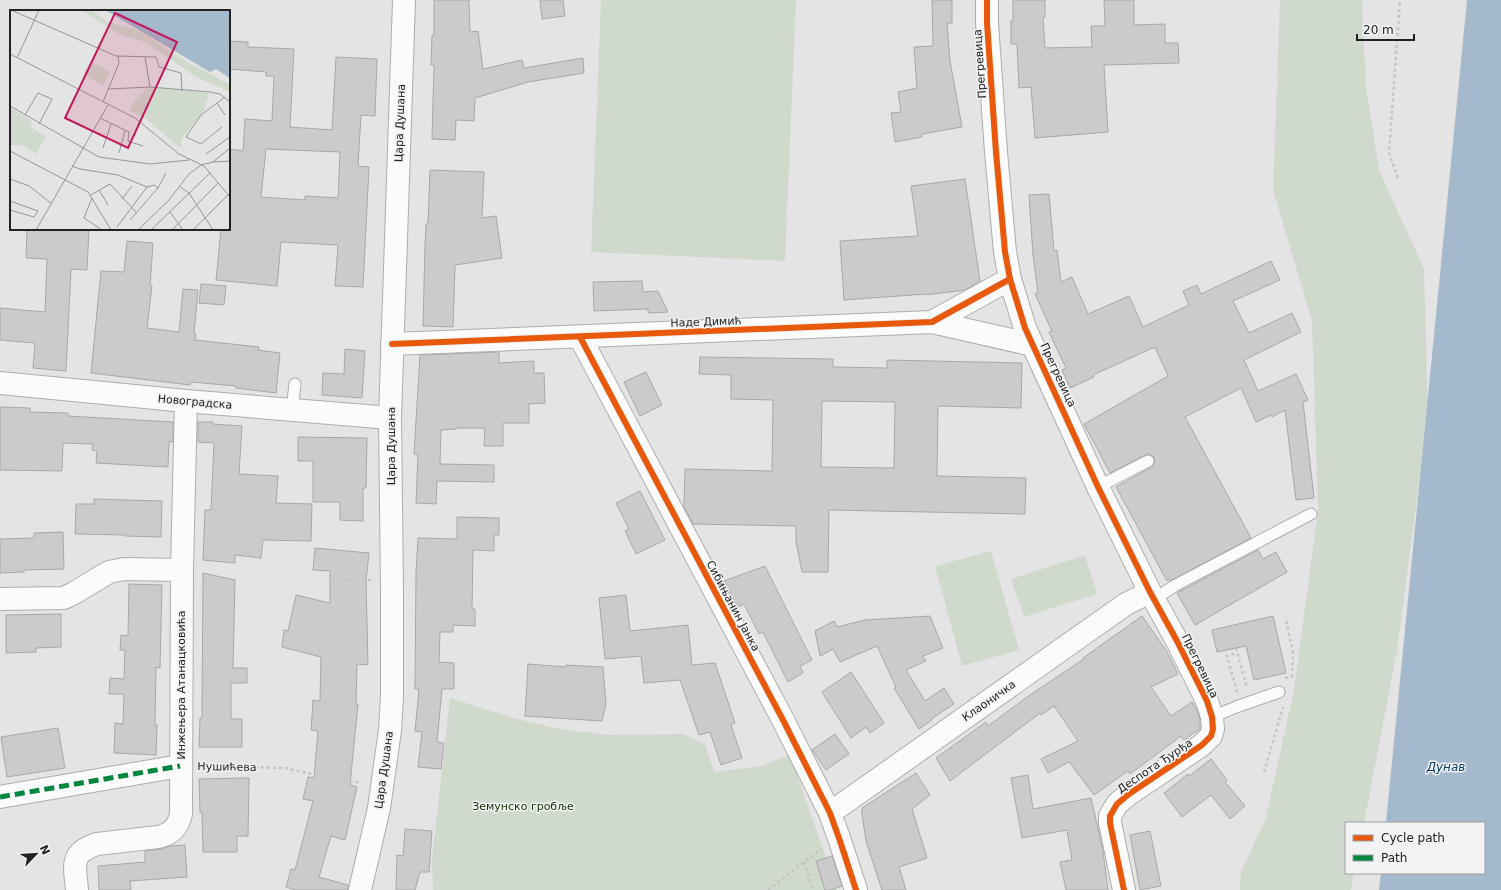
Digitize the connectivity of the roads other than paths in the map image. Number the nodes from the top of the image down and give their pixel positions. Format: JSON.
{"nodes":[{"id":1,"x":404,"y":0,"type":"edge"},
{"id":2,"x":986,"y":0,"type":"edge"},
{"id":3,"x":1010,"y":279,"type":"junction"},
{"id":4,"x":932,"y":322,"type":"junction"},
{"id":5,"x":580,"y":337,"type":"junction"},
{"id":6,"x":392,"y":344,"type":"junction"},
{"id":7,"x":1033,"y":345,"type":"junction"},
{"id":8,"x":0,"y":383,"type":"edge"},
{"id":9,"x":295,"y":384,"type":"dead end"},
{"id":10,"x":186,"y":401,"type":"junction"},
{"id":11,"x":292,"y":410,"type":"junction"},
{"id":12,"x":390,"y":418,"type":"junction"},
{"id":13,"x":1148,"y":461,"type":"dead end"},
{"id":14,"x":1098,"y":487,"type":"junction"},
{"id":15,"x":1311,"y":514,"type":"dead end"},
{"id":16,"x":182,"y":570,"type":"junction"},
{"id":17,"x":1152,"y":595,"type":"junction"},
{"id":18,"x":0,"y":599,"type":"edge"},
{"id":19,"x":1275,"y":693,"type":"road end"},
{"id":20,"x":1213,"y":723,"type":"junction"},
{"id":21,"x":180,"y":766,"type":"junction"},
{"id":22,"x":0,"y":797,"type":"edge"},
{"id":23,"x":830,"y":813,"type":"junction"},
{"id":24,"x":78,"y":890,"type":"edge"},
{"id":25,"x":360,"y":890,"type":"edge"},
{"id":26,"x":856,"y":890,"type":"edge"},
{"id":27,"x":1124,"y":890,"type":"edge"}],
"edges":[{"from":1,"to":6,"type":"street","name":"Цара Душана"},
{"from":2,"to":3,"type":"street","name":"Прегревица"},
{"from":3,"to":4,"type":"street","name":"Наде Димић"},
{"from":3,"to":7,"type":"street","name":"Прегревица"},
{"from":4,"to":5,"type":"street","name":"Наде Димић"},
{"from":4,"to":7,"type":"street","name":"Наде Димић"},
{"from":5,"to":6,"type":"street","name":"Наде Димић"},
{"from":5,"to":23,"type":"street","name":"Сибињанин Јанка"},
{"from":6,"to":12,"type":"street","name":"Цара Душана"},
{"from":7,"to":14,"type":"street","name":"Прегревица"},
{"from":8,"to":10,"type":"street","name":"Новоградска"},
{"from":9,"to":11,"type":"lane"},
{"from":10,"to":11,"type":"street","name":"Новоградска"},
{"from":10,"to":16,"type":"street","name":"Инжењера Атанацковића"},
{"from":11,"to":12,"type":"street","name":"Новоградска"},
{"from":12,"to":25,"type":"street","name":"Цара Душана"},
{"from":13,"to":14,"type":"lane"},
{"from":14,"to":17,"type":"street","name":"Прегревица"},
{"from":15,"to":17,"type":"lane"},
{"from":16,"to":18,"type":"street"},
{"from":16,"to":21,"type":"street","name":"Инжењера Атанацковића"},
{"from":17,"to":20,"type":"street","name":"Прегревица"},
{"from":17,"to":23,"type":"street","name":"Клаоничка"},
{"from":19,"to":20,"type":"lane"},
{"from":20,"to":27,"type":"street","name":"Деспота Ђурђа"},
{"from":21,"to":22,"type":"street"},
{"from":21,"to":24,"type":"street","name":"Инжењера Атанацковића"},
{"from":23,"to":26,"type":"street","name":"Сибињанин Јанка"}]}
